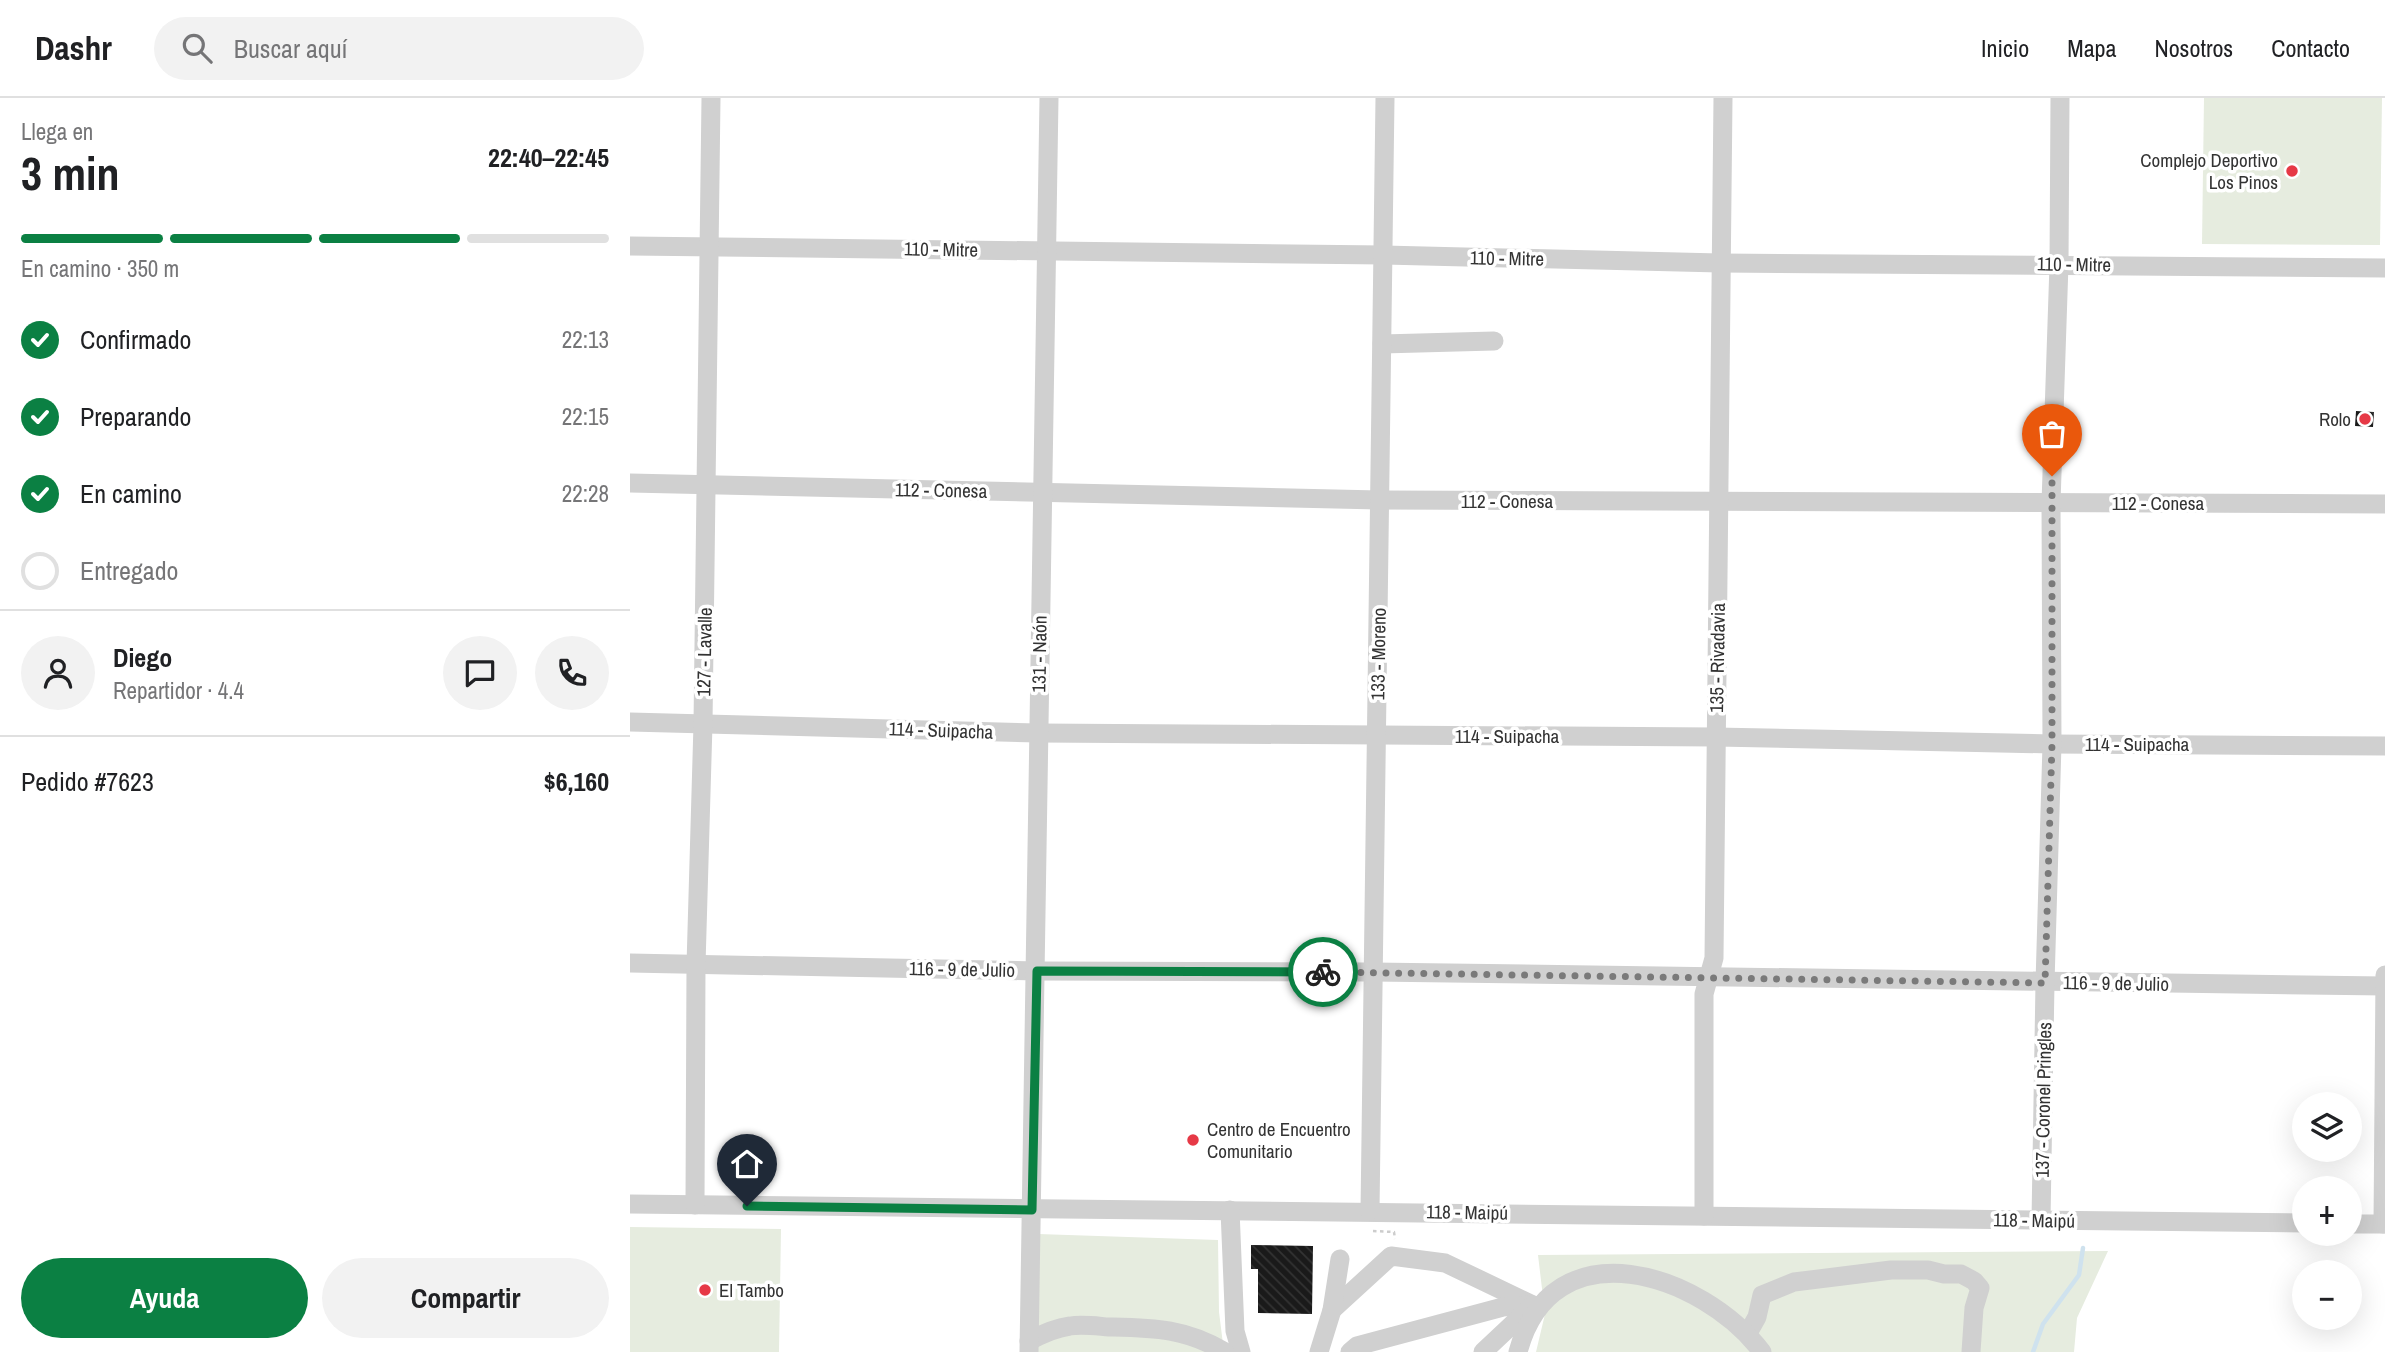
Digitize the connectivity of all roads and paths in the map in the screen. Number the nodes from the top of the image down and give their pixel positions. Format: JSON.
{"nodes":[{"id":1,"x":711,"y":98,"type":"edge"},
{"id":2,"x":1049,"y":98,"type":"edge"},
{"id":3,"x":1385,"y":98,"type":"edge"},
{"id":4,"x":1723,"y":98,"type":"edge"},
{"id":5,"x":2060,"y":98,"type":"edge"},
{"id":6,"x":630,"y":246,"type":"edge"},
{"id":7,"x":709,"y":247,"type":"junction"},
{"id":8,"x":1045,"y":250,"type":"junction"},
{"id":9,"x":1384,"y":255,"type":"junction"},
{"id":10,"x":1720,"y":263,"type":"junction"},
{"id":11,"x":2059,"y":264,"type":"junction"},
{"id":12,"x":2385,"y":268,"type":"edge"},
{"id":13,"x":1494,"y":341,"type":"dead end"},
{"id":14,"x":1382,"y":344,"type":"junction"},
{"id":15,"x":630,"y":483,"type":"edge"},
{"id":16,"x":707,"y":484,"type":"junction"},
{"id":17,"x":1040,"y":492,"type":"junction"},
{"id":18,"x":1379,"y":500,"type":"junction"},
{"id":19,"x":1719,"y":502,"type":"junction"},
{"id":20,"x":2051,"y":503,"type":"junction"},
{"id":21,"x":2385,"y":504,"type":"edge"},
{"id":22,"x":630,"y":722,"type":"edge"},
{"id":23,"x":703,"y":724,"type":"junction"},
{"id":24,"x":1038,"y":733,"type":"junction"},
{"id":25,"x":1377,"y":735,"type":"junction"},
{"id":26,"x":1716,"y":737,"type":"junction"},
{"id":27,"x":2052,"y":744,"type":"junction"},
{"id":28,"x":2385,"y":746,"type":"edge"},
{"id":29,"x":630,"y":963,"type":"edge"},
{"id":30,"x":696,"y":965,"type":"junction"},
{"id":31,"x":1037,"y":971,"type":"junction"},
{"id":32,"x":1373,"y":972,"type":"junction"},
{"id":33,"x":2385,"y":975,"type":"edge"},
{"id":34,"x":1710,"y":976,"type":"junction"},
{"id":35,"x":2045,"y":983,"type":"junction"},
{"id":36,"x":2385,"y":986,"type":"edge"},
{"id":37,"x":630,"y":1204,"type":"edge"},
{"id":38,"x":695,"y":1205,"type":"junction"},
{"id":39,"x":1032,"y":1210,"type":"junction"},
{"id":40,"x":1230,"y":1210,"type":"junction"},
{"id":41,"x":1370,"y":1211,"type":"junction"},
{"id":42,"x":1704,"y":1216,"type":"junction"},
{"id":43,"x":2041,"y":1220,"type":"junction"},
{"id":44,"x":2292,"y":1223,"type":"edge"},
{"id":45,"x":2362,"y":1223,"type":"edge"},
{"id":46,"x":2384,"y":1224,"type":"edge"},
{"id":47,"x":1340,"y":1259,"type":"dead end"},
{"id":48,"x":1536,"y":1306,"type":"junction"},
{"id":49,"x":1332,"y":1310,"type":"junction"},
{"id":50,"x":1748,"y":1333,"type":"junction"},
{"id":51,"x":1029,"y":1347,"type":"edge"},
{"id":52,"x":1225,"y":1352,"type":"edge"},
{"id":53,"x":1241,"y":1352,"type":"edge"},
{"id":54,"x":1319,"y":1352,"type":"edge"},
{"id":55,"x":1350,"y":1352,"type":"edge"},
{"id":56,"x":1483,"y":1352,"type":"edge"},
{"id":57,"x":1518,"y":1352,"type":"edge"},
{"id":58,"x":1762,"y":1352,"type":"edge"},
{"id":59,"x":1970,"y":1352,"type":"edge"}],
"edges":[{"from":1,"to":7,"type":"street","name":"127 - Lavalle"},
{"from":2,"to":8,"type":"street","name":"131 - Naón"},
{"from":3,"to":9,"type":"street","name":"133 - Moreno"},
{"from":4,"to":10,"type":"street","name":"135 - Rivadavia"},
{"from":5,"to":11,"type":"street","name":"137 - Coronel Pringles"},
{"from":6,"to":7,"type":"street","name":"110 - Mitre"},
{"from":7,"to":8,"type":"street","name":"110 - Mitre"},
{"from":7,"to":16,"type":"street","name":"127 - Lavalle"},
{"from":8,"to":9,"type":"street","name":"110 - Mitre"},
{"from":8,"to":17,"type":"street","name":"131 - Naón"},
{"from":9,"to":10,"type":"street","name":"110 - Mitre"},
{"from":9,"to":14,"type":"street","name":"133 - Moreno"},
{"from":10,"to":11,"type":"street","name":"110 - Mitre"},
{"from":10,"to":19,"type":"street","name":"135 - Rivadavia"},
{"from":11,"to":12,"type":"street","name":"110 - Mitre"},
{"from":11,"to":20,"type":"street","name":"137 - Coronel Pringles"},
{"from":13,"to":14,"type":"street"},
{"from":14,"to":18,"type":"street","name":"133 - Moreno"},
{"from":15,"to":16,"type":"street","name":"112 - Conesa"},
{"from":16,"to":17,"type":"street","name":"112 - Conesa"},
{"from":16,"to":23,"type":"street","name":"127 - Lavalle"},
{"from":17,"to":18,"type":"street","name":"112 - Conesa"},
{"from":17,"to":24,"type":"street","name":"131 - Naón"},
{"from":18,"to":19,"type":"street","name":"112 - Conesa"},
{"from":18,"to":25,"type":"street","name":"133 - Moreno"},
{"from":19,"to":20,"type":"street","name":"112 - Conesa"},
{"from":19,"to":26,"type":"street","name":"135 - Rivadavia"},
{"from":20,"to":21,"type":"street","name":"112 - Conesa"},
{"from":20,"to":27,"type":"street","name":"137 - Coronel Pringles"},
{"from":22,"to":23,"type":"street","name":"114 - Suipacha"},
{"from":23,"to":24,"type":"street","name":"114 - Suipacha"},
{"from":23,"to":30,"type":"street","name":"127 - Lavalle"},
{"from":24,"to":25,"type":"street","name":"114 - Suipacha"},
{"from":24,"to":31,"type":"street","name":"131 - Naón"},
{"from":25,"to":26,"type":"street","name":"114 - Suipacha"},
{"from":25,"to":32,"type":"street","name":"133 - Moreno"},
{"from":26,"to":27,"type":"street","name":"114 - Suipacha"},
{"from":26,"to":34,"type":"street","name":"135 - Rivadavia"},
{"from":27,"to":28,"type":"street","name":"114 - Suipacha"},
{"from":27,"to":35,"type":"street","name":"137 - Coronel Pringles"},
{"from":29,"to":30,"type":"street","name":"116 - 9 de Julio"},
{"from":30,"to":31,"type":"street","name":"116 - 9 de Julio"},
{"from":30,"to":38,"type":"street","name":"127 - Lavalle"},
{"from":31,"to":32,"type":"street","name":"116 - 9 de Julio"},
{"from":31,"to":39,"type":"street","name":"131 - Naón"},
{"from":32,"to":34,"type":"street","name":"116 - 9 de Julio"},
{"from":32,"to":41,"type":"street","name":"133 - Moreno"},
{"from":33,"to":36,"type":"street"},
{"from":34,"to":35,"type":"street","name":"116 - 9 de Julio"},
{"from":34,"to":42,"type":"street","name":"135 - Rivadavia"},
{"from":35,"to":36,"type":"street","name":"116 - 9 de Julio"},
{"from":35,"to":43,"type":"street","name":"137 - Coronel Pringles"},
{"from":36,"to":46,"type":"street"},
{"from":37,"to":38,"type":"street","name":"118 - Maipú"},
{"from":38,"to":39,"type":"street","name":"118 - Maipú"},
{"from":39,"to":40,"type":"street","name":"118 - Maipú"},
{"from":39,"to":51,"type":"street","name":"131 - Naón"},
{"from":40,"to":41,"type":"street","name":"118 - Maipú"},
{"from":40,"to":53,"type":"street"},
{"from":41,"to":42,"type":"street","name":"118 - Maipú"},
{"from":42,"to":43,"type":"street","name":"118 - Maipú"},
{"from":43,"to":44,"type":"street","name":"118 - Maipú"},
{"from":45,"to":46,"type":"street"},
{"from":47,"to":49,"type":"street"},
{"from":48,"to":49,"type":"street"},
{"from":48,"to":50,"type":"street"},
{"from":48,"to":55,"type":"street"},
{"from":48,"to":56,"type":"street"},
{"from":48,"to":57,"type":"street"},
{"from":49,"to":54,"type":"street"},
{"from":50,"to":58,"type":"street"},
{"from":50,"to":59,"type":"street"},
{"from":51,"to":52,"type":"street"}]}
